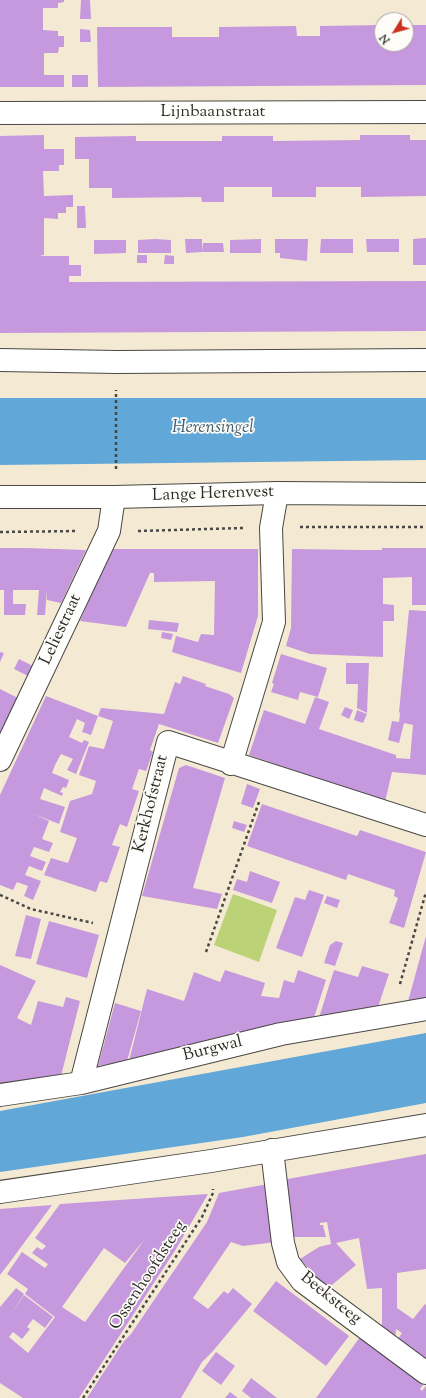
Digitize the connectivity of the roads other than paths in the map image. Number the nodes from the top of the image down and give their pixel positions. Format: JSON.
{"nodes":[{"id":1,"x":426,"y":112,"type":"edge"},
{"id":2,"x":0,"y":113,"type":"edge"},
{"id":3,"x":0,"y":360,"type":"edge"},
{"id":4,"x":426,"y":360,"type":"edge"},
{"id":5,"x":277,"y":493,"type":"junction"},
{"id":6,"x":426,"y":494,"type":"edge"},
{"id":7,"x":0,"y":497,"type":"edge"},
{"id":8,"x":114,"y":497,"type":"junction"},
{"id":9,"x":0,"y":760,"type":"edge"},
{"id":10,"x":231,"y":764,"type":"junction"},
{"id":11,"x":426,"y":825,"type":"edge"},
{"id":12,"x":426,"y":1009,"type":"edge"},
{"id":13,"x":81,"y":1083,"type":"junction"},
{"id":14,"x":0,"y":1095,"type":"edge"},
{"id":15,"x":426,"y":1125,"type":"edge"},
{"id":16,"x":272,"y":1150,"type":"junction"},
{"id":17,"x":0,"y":1192,"type":"edge"},
{"id":18,"x":426,"y":1373,"type":"edge"}],
"edges":[{"from":1,"to":2,"type":"street","name":"Lijnbaanstraat"},
{"from":3,"to":4,"type":"street"},
{"from":5,"to":6,"type":"street","name":"Lange Herenvest"},
{"from":5,"to":8,"type":"street","name":"Lange Herenvest"},
{"from":5,"to":10,"type":"street"},
{"from":7,"to":8,"type":"street","name":"Lange Herenvest"},
{"from":8,"to":9,"type":"street","name":"Leliestraat"},
{"from":10,"to":11,"type":"street","name":"Kerkhofstraat"},
{"from":10,"to":13,"type":"street","name":"Kerkhofstraat"},
{"from":12,"to":13,"type":"street","name":"Burgwal"},
{"from":13,"to":14,"type":"street","name":"Burgwal"},
{"from":15,"to":16,"type":"street"},
{"from":16,"to":17,"type":"street"},
{"from":16,"to":18,"type":"street","name":"Beeksteeg"}]}
